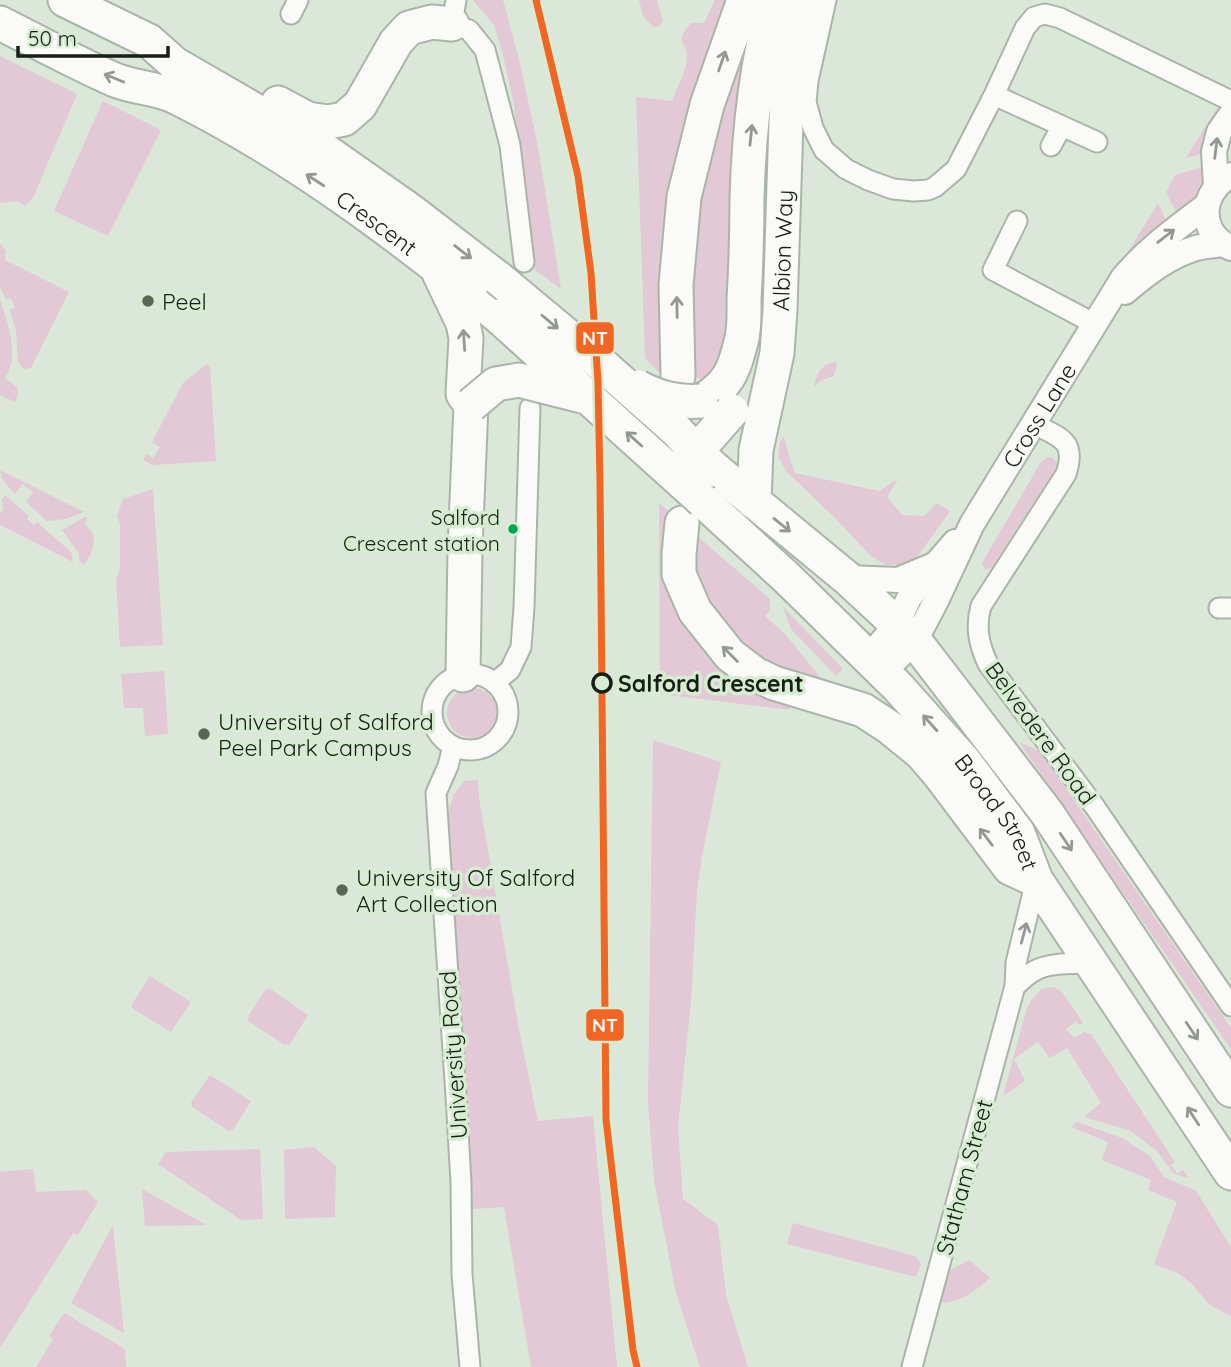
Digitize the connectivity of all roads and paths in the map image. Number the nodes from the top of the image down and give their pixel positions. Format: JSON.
{"nodes":[{"id":1,"x":65,"y":0,"type":"edge"},
{"id":2,"x":744,"y":0,"type":"edge"},
{"id":3,"x":774,"y":0,"type":"edge"},
{"id":4,"x":803,"y":0,"type":"edge"},
{"id":5,"x":826,"y":0,"type":"edge"},
{"id":6,"x":454,"y":12,"type":"edge"},
{"id":7,"x":0,"y":23,"type":"edge"},
{"id":8,"x":206,"y":81,"type":"junction"},
{"id":9,"x":787,"y":91,"type":"junction"},
{"id":10,"x":994,"y":95,"type":"junction"},
{"id":11,"x":1231,"y":101,"type":"edge"},
{"id":12,"x":360,"y":104,"type":"junction"},
{"id":13,"x":1231,"y":115,"type":"edge"},
{"id":14,"x":1062,"y":126,"type":"junction"},
{"id":15,"x":1097,"y":142,"type":"dead end"},
{"id":16,"x":1051,"y":146,"type":"dead end"},
{"id":17,"x":376,"y":186,"type":"junction"},
{"id":18,"x":1218,"y":189,"type":"edge"},
{"id":19,"x":1017,"y":221,"type":"dead end"},
{"id":20,"x":425,"y":246,"type":"junction"},
{"id":21,"x":1227,"y":246,"type":"edge"},
{"id":22,"x":524,"y":262,"type":"dead end"},
{"id":23,"x":1101,"y":315,"type":"junction"},
{"id":24,"x":606,"y":368,"type":"junction"},
{"id":25,"x":678,"y":376,"type":"dead end"},
{"id":26,"x":588,"y":398,"type":"junction"},
{"id":27,"x":717,"y":402,"type":"junction"},
{"id":28,"x":471,"y":405,"type":"junction"},
{"id":29,"x":530,"y":408,"type":"dead end"},
{"id":30,"x":1034,"y":424,"type":"junction"},
{"id":31,"x":696,"y":466,"type":"junction"},
{"id":32,"x":754,"y":502,"type":"junction"},
{"id":33,"x":692,"y":512,"type":"junction"},
{"id":34,"x":972,"y":524,"type":"junction"},
{"id":35,"x":936,"y":564,"type":"junction"},
{"id":36,"x":847,"y":579,"type":"junction"},
{"id":37,"x":906,"y":633,"type":"junction"},
{"id":38,"x":875,"y":665,"type":"junction"},
{"id":39,"x":479,"y":679,"type":"junction"},
{"id":40,"x":453,"y":746,"type":"junction"},
{"id":41,"x":1037,"y":880,"type":"junction"},
{"id":42,"x":1093,"y":963,"type":"junction"},
{"id":43,"x":1015,"y":986,"type":"junction"},
{"id":44,"x":1231,"y":1006,"type":"edge"},
{"id":45,"x":1231,"y":1090,"type":"edge"},
{"id":46,"x":1231,"y":1173,"type":"edge"},
{"id":47,"x":470,"y":1367,"type":"edge"},
{"id":48,"x":912,"y":1367,"type":"edge"}],
"edges":[{"from":1,"to":8,"type":"highway","name":"Crescent"},
{"from":25,"to":2,"type":"highway","one_way":true},
{"from":27,"to":3,"type":"highway","name":"Albion Way","one_way":true},
{"from":4,"to":9,"type":"highway","name":"Albion Way"},
{"from":5,"to":10,"type":"street"},
{"from":6,"to":12,"type":"highway"},
{"from":6,"to":22,"type":"street"},
{"from":20,"to":7,"type":"highway","name":"Crescent","one_way":true},
{"from":8,"to":12,"type":"highway"},
{"from":8,"to":17,"type":"highway","name":"Crescent"},
{"from":9,"to":27,"type":"highway"},
{"from":9,"to":32,"type":"highway","name":"Albion Way"},
{"from":10,"to":11,"type":"street"},
{"from":10,"to":14,"type":"street"},
{"from":12,"to":17,"type":"highway"},
{"from":18,"to":13,"type":"street","one_way":true},
{"from":14,"to":15,"type":"street"},
{"from":14,"to":16,"type":"street"},
{"from":17,"to":20,"type":"highway","name":"Crescent"},
{"from":18,"to":21,"type":"street"},
{"from":23,"to":18,"type":"street","name":"Cross Lane","one_way":true},
{"from":19,"to":23,"type":"street"},
{"from":20,"to":24,"type":"highway","name":"Crescent","one_way":true,"bridge":true},
{"from":20,"to":26,"type":"highway","name":"Crescent","bridge":true},
{"from":28,"to":20,"type":"highway","one_way":true},
{"from":21,"to":23,"type":"street","name":"Cross Lane"},
{"from":23,"to":30,"type":"street","name":"Cross Lane"},
{"from":24,"to":27,"type":"highway","bridge":true},
{"from":24,"to":31,"type":"highway","name":"Crescent","bridge":true},
{"from":26,"to":28,"type":"highway","bridge":true},
{"from":31,"to":26,"type":"highway","name":"Crescent","one_way":true,"bridge":true},
{"from":27,"to":31,"type":"highway","bridge":true},
{"from":28,"to":39,"type":"highway"},
{"from":29,"to":39,"type":"street"},
{"from":30,"to":34,"type":"street","name":"Cross Lane"},
{"from":30,"to":44,"type":"street","name":"Belvedere Road"},
{"from":31,"to":32,"type":"highway","name":"Broad Street"},
{"from":31,"to":33,"type":"highway","name":"Crescent","bridge":true},
{"from":32,"to":36,"type":"highway","name":"Broad Street","one_way":true},
{"from":33,"to":38,"type":"highway","name":"Broad Street"},
{"from":41,"to":33,"type":"highway","one_way":true},
{"from":34,"to":35,"type":"street","name":"Cross Lane"},
{"from":34,"to":37,"type":"street","name":"Cross Lane"},
{"from":35,"to":36,"type":"street"},
{"from":35,"to":37,"type":"street","name":"Cross Lane"},
{"from":36,"to":37,"type":"highway","name":"Broad Street"},
{"from":37,"to":38,"type":"street"},
{"from":37,"to":45,"type":"highway","name":"Broad Street","one_way":true},
{"from":41,"to":38,"type":"highway","name":"Broad Street","one_way":true},
{"from":39,"to":40,"type":"street"},
{"from":39,"to":40,"type":"street"},
{"from":40,"to":47,"type":"street","name":"University Road"},
{"from":41,"to":42,"type":"highway","name":"Broad Street"},
{"from":43,"to":41,"type":"street","name":"Statham Street","one_way":true},
{"from":42,"to":43,"type":"street"},
{"from":46,"to":42,"type":"highway","name":"Broad Street","one_way":true},
{"from":43,"to":48,"type":"street","name":"Statham Street"}]}
